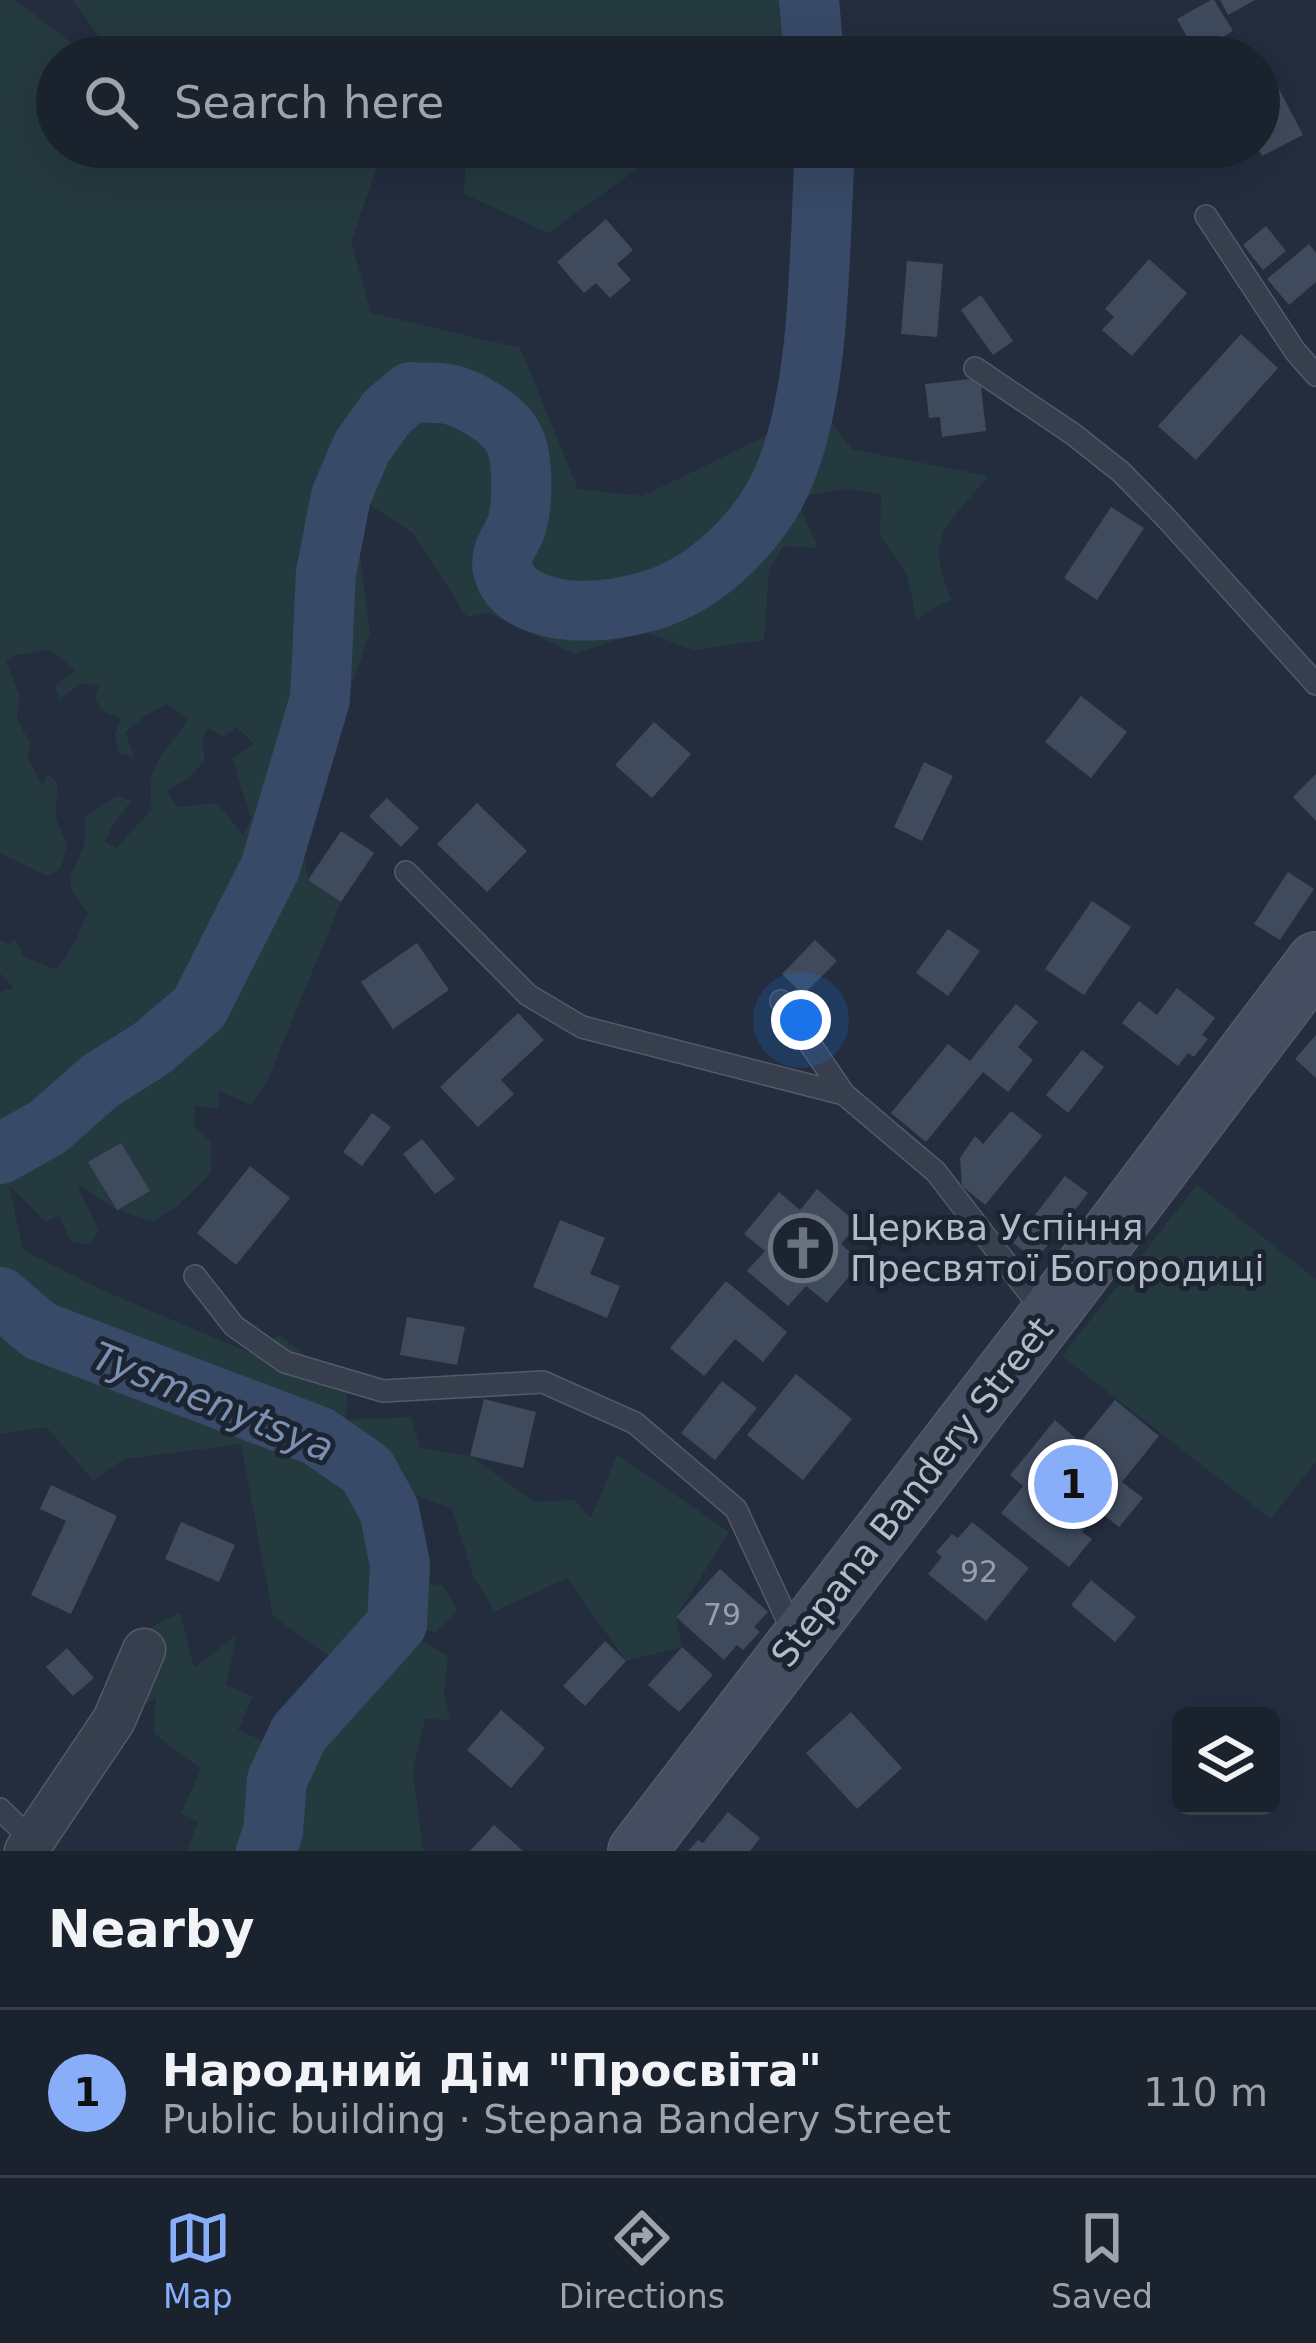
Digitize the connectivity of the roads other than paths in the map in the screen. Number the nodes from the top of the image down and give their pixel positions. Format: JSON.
{"nodes":[{"id":1,"x":1206,"y":216,"type":"dead end"},
{"id":2,"x":975,"y":368,"type":"dead end"},
{"id":3,"x":1316,"y":375,"type":"edge"},
{"id":4,"x":1316,"y":684,"type":"edge"},
{"id":5,"x":406,"y":872,"type":"dead end"},
{"id":6,"x":1316,"y":961,"type":"edge"},
{"id":7,"x":782,"y":1001,"type":"dead end"},
{"id":8,"x":844,"y":1094,"type":"junction"},
{"id":9,"x":195,"y":1276,"type":"dead end"},
{"id":10,"x":1048,"y":1316,"type":"junction"},
{"id":11,"x":797,"y":1641,"type":"junction"},
{"id":12,"x":144,"y":1650,"type":"dead end"},
{"id":13,"x":0,"y":1809,"type":"edge"},
{"id":14,"x":30,"y":1846,"type":"edge"},
{"id":15,"x":637,"y":1851,"type":"edge"}],
"edges":[{"from":1,"to":3,"type":"lane"},
{"from":2,"to":4,"type":"lane"},
{"from":5,"to":8,"type":"lane"},
{"from":6,"to":10,"type":"main road","name":"Stepana Bandery Street"},
{"from":7,"to":8,"type":"lane"},
{"from":8,"to":10,"type":"lane"},
{"from":9,"to":11,"type":"lane"},
{"from":10,"to":11,"type":"main road","name":"Stepana Bandery Street"},
{"from":11,"to":15,"type":"main road","name":"Stepana Bandery Street"},
{"from":12,"to":14,"type":"street"},
{"from":13,"to":14,"type":"lane"}]}
